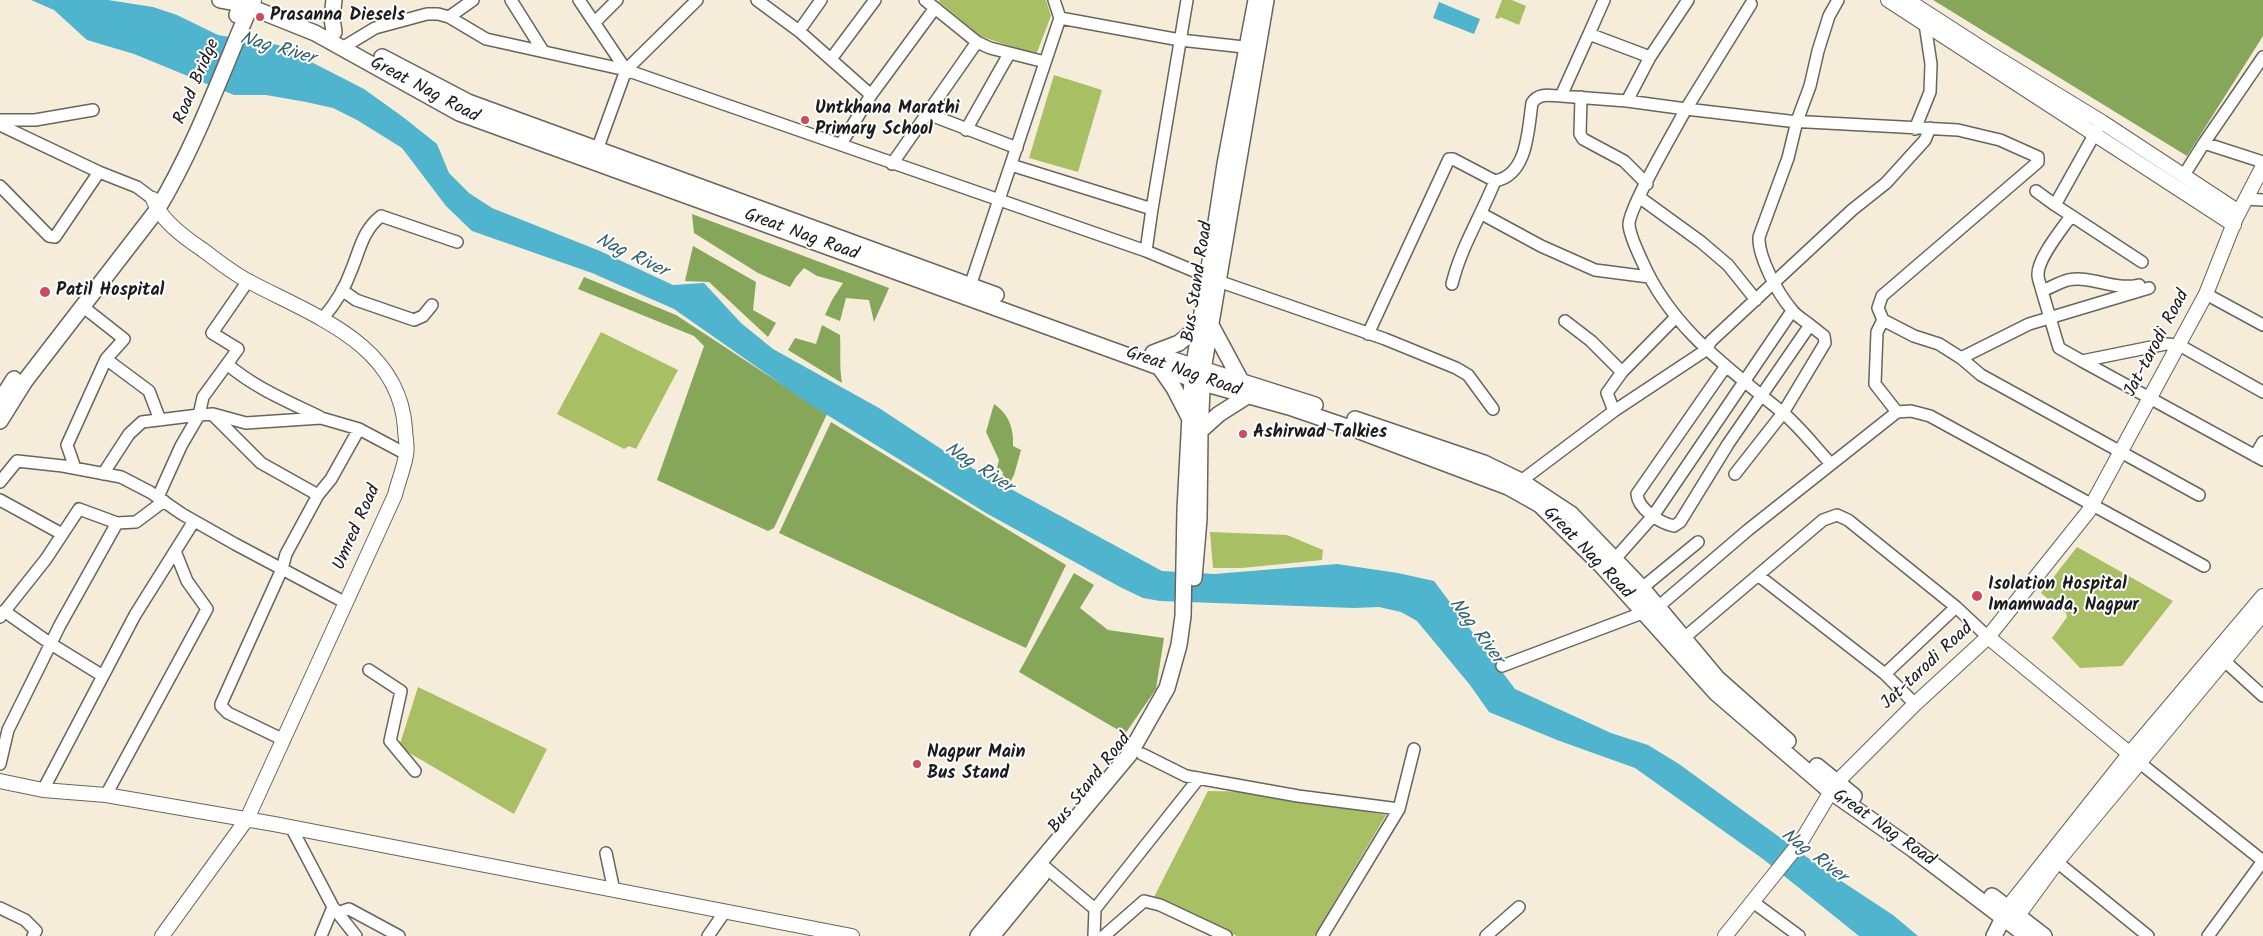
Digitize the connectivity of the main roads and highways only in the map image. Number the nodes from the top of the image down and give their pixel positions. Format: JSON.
{"nodes":[{"id":1,"x":220,"y":0,"type":"edge"},
{"id":2,"x":334,"y":0,"type":"edge"},
{"id":3,"x":1256,"y":0,"type":"edge"},
{"id":4,"x":1266,"y":0,"type":"edge"},
{"id":5,"x":248,"y":2,"type":"edge"},
{"id":6,"x":334,"y":32,"type":"junction"},
{"id":7,"x":347,"y":44,"type":"junction"},
{"id":8,"x":1252,"y":48,"type":"junction"},
{"id":9,"x":155,"y":205,"type":"junction"},
{"id":10,"x":1206,"y":326,"type":"junction"},
{"id":11,"x":1156,"y":359,"type":"junction"},
{"id":12,"x":1198,"y":374,"type":"junction"},
{"id":13,"x":1240,"y":380,"type":"junction"},
{"id":14,"x":1248,"y":395,"type":"junction"},
{"id":15,"x":0,"y":401,"type":"edge"},
{"id":16,"x":1189,"y":418,"type":"junction"},
{"id":17,"x":0,"y":421,"type":"edge"},
{"id":18,"x":1200,"y":431,"type":"junction"},
{"id":19,"x":1190,"y":573,"type":"junction"},
{"id":20,"x":1188,"y":607,"type":"junction"},
{"id":21,"x":1833,"y":787,"type":"junction"},
{"id":22,"x":1042,"y":866,"type":"junction"},
{"id":23,"x":2010,"y":920,"type":"edge"},
{"id":24,"x":978,"y":936,"type":"edge"},
{"id":25,"x":992,"y":936,"type":"edge"},
{"id":26,"x":1994,"y":936,"type":"edge"},
{"id":27,"x":2027,"y":936,"type":"edge"},
{"id":28,"x":2044,"y":936,"type":"edge"}],
"edges":[{"from":1,"to":5,"type":"main road","name":"Great Nag Road"},
{"from":2,"to":6,"type":"main road"},
{"from":3,"to":8,"type":"main road"},
{"from":4,"to":8,"type":"main road","name":"Bus Stand Road"},
{"from":5,"to":6,"type":"main road","name":"Great Nag Road"},
{"from":5,"to":7,"type":"main road","name":"Great Nag Road"},
{"from":5,"to":9,"type":"main road","name":"Road Bridge"},
{"from":6,"to":7,"type":"main road","name":"Great Nag Road"},
{"from":7,"to":11,"type":"main road","name":"Great Nag Road"},
{"from":7,"to":11,"type":"main road","name":"Great Nag Road"},
{"from":8,"to":10,"type":"main road","name":"Bus Stand Road"},
{"from":9,"to":15,"type":"main road"},
{"from":9,"to":17,"type":"main road"},
{"from":10,"to":11,"type":"main road"},
{"from":10,"to":12,"type":"main road","name":"Bus Stand Road"},
{"from":10,"to":13,"type":"main road"},
{"from":11,"to":12,"type":"main road","name":"Great Nag Road"},
{"from":11,"to":16,"type":"main road"},
{"from":12,"to":13,"type":"main road","name":"Great Nag Road"},
{"from":12,"to":14,"type":"main road","name":"Great Nag Road"},
{"from":12,"to":16,"type":"main road"},
{"from":12,"to":18,"type":"main road","name":"Bus Stand Road"},
{"from":13,"to":21,"type":"main road","name":"Great Nag Road"},
{"from":14,"to":18,"type":"main road"},
{"from":14,"to":21,"type":"main road","name":"Great Nag Road"},
{"from":16,"to":19,"type":"main road"},
{"from":18,"to":19,"type":"main road","name":"Bus Stand Road"},
{"from":19,"to":20,"type":"main road"},
{"from":20,"to":22,"type":"main road"},
{"from":20,"to":22,"type":"main road","name":"Bus Stand Road"},
{"from":21,"to":23,"type":"main road","name":"Great Nag Road"},
{"from":22,"to":24,"type":"main road"},
{"from":22,"to":25,"type":"main road","name":"Bus Stand Road"},
{"from":23,"to":26,"type":"main road"},
{"from":23,"to":27,"type":"main road","name":"Great Nag Road"},
{"from":23,"to":28,"type":"main road","name":"Great Nag Road"}]}
